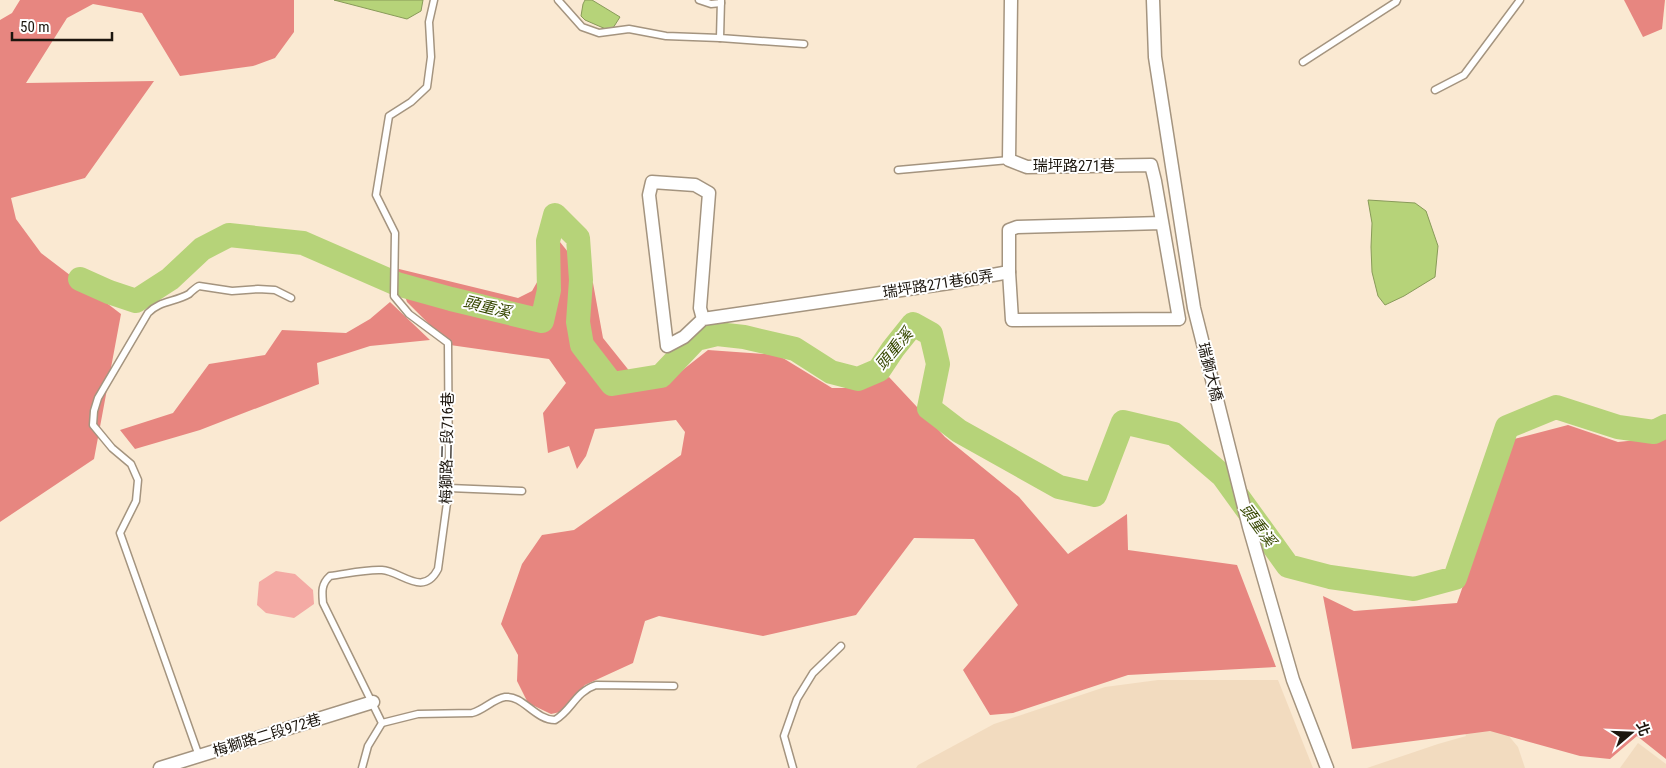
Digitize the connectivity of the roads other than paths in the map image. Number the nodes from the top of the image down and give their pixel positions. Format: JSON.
{"nodes":[{"id":1,"x":434,"y":0,"type":"edge"},
{"id":2,"x":558,"y":0,"type":"edge"},
{"id":3,"x":699,"y":0,"type":"edge"},
{"id":4,"x":1011,"y":0,"type":"edge"},
{"id":5,"x":1152,"y":0,"type":"edge"},
{"id":6,"x":1397,"y":0,"type":"edge"},
{"id":7,"x":1520,"y":0,"type":"edge"},
{"id":8,"x":721,"y":1,"type":"edge"},
{"id":9,"x":720,"y":38,"type":"junction"},
{"id":10,"x":804,"y":44,"type":"dead end"},
{"id":11,"x":1303,"y":62,"type":"dead end"},
{"id":12,"x":1435,"y":90,"type":"dead end"},
{"id":13,"x":1010,"y":160,"type":"junction"},
{"id":14,"x":898,"y":170,"type":"dead end"},
{"id":15,"x":1162,"y":223,"type":"junction"},
{"id":16,"x":1009,"y":272,"type":"junction"},
{"id":17,"x":291,"y":298,"type":"dead end"},
{"id":18,"x":702,"y":319,"type":"junction"},
{"id":19,"x":449,"y":488,"type":"junction"},
{"id":20,"x":522,"y":491,"type":"dead end"},
{"id":21,"x":841,"y":646,"type":"dead end"},
{"id":22,"x":674,"y":686,"type":"dead end"},
{"id":23,"x":372,"y":702,"type":"junction"},
{"id":24,"x":382,"y":722,"type":"junction"},
{"id":25,"x":199,"y":756,"type":"junction"},
{"id":26,"x":160,"y":768,"type":"edge"},
{"id":27,"x":362,"y":768,"type":"edge"},
{"id":28,"x":793,"y":768,"type":"edge"},
{"id":29,"x":1327,"y":768,"type":"edge"}],
"edges":[{"from":1,"to":19,"type":"lane","name":"梅獅路二段716巷"},
{"from":2,"to":9,"type":"lane"},
{"from":3,"to":8,"type":"lane"},
{"from":4,"to":13,"type":"street"},
{"from":5,"to":29,"type":"street","name":"瑞獅大橋"},
{"from":6,"to":11,"type":"lane"},
{"from":7,"to":12,"type":"lane"},
{"from":8,"to":9,"type":"lane"},
{"from":9,"to":10,"type":"lane"},
{"from":13,"to":14,"type":"lane"},
{"from":13,"to":15,"type":"street","name":"瑞坪路271巷"},
{"from":15,"to":16,"type":"street","name":"瑞坪路271巷60弄"},
{"from":15,"to":16,"type":"street"},
{"from":16,"to":18,"type":"street","name":"瑞坪路271巷60弄"},
{"from":17,"to":25,"type":"lane"},
{"from":18,"to":18,"type":"street"},
{"from":19,"to":20,"type":"lane"},
{"from":19,"to":23,"type":"lane","name":"梅獅路二段716巷"},
{"from":21,"to":28,"type":"lane"},
{"from":22,"to":24,"type":"lane"},
{"from":23,"to":24,"type":"lane","name":"梅獅路二段716巷"},
{"from":23,"to":25,"type":"street","name":"梅獅路二段972巷"},
{"from":24,"to":27,"type":"lane"},
{"from":25,"to":26,"type":"street","name":"梅獅路二段972巷"}]}
